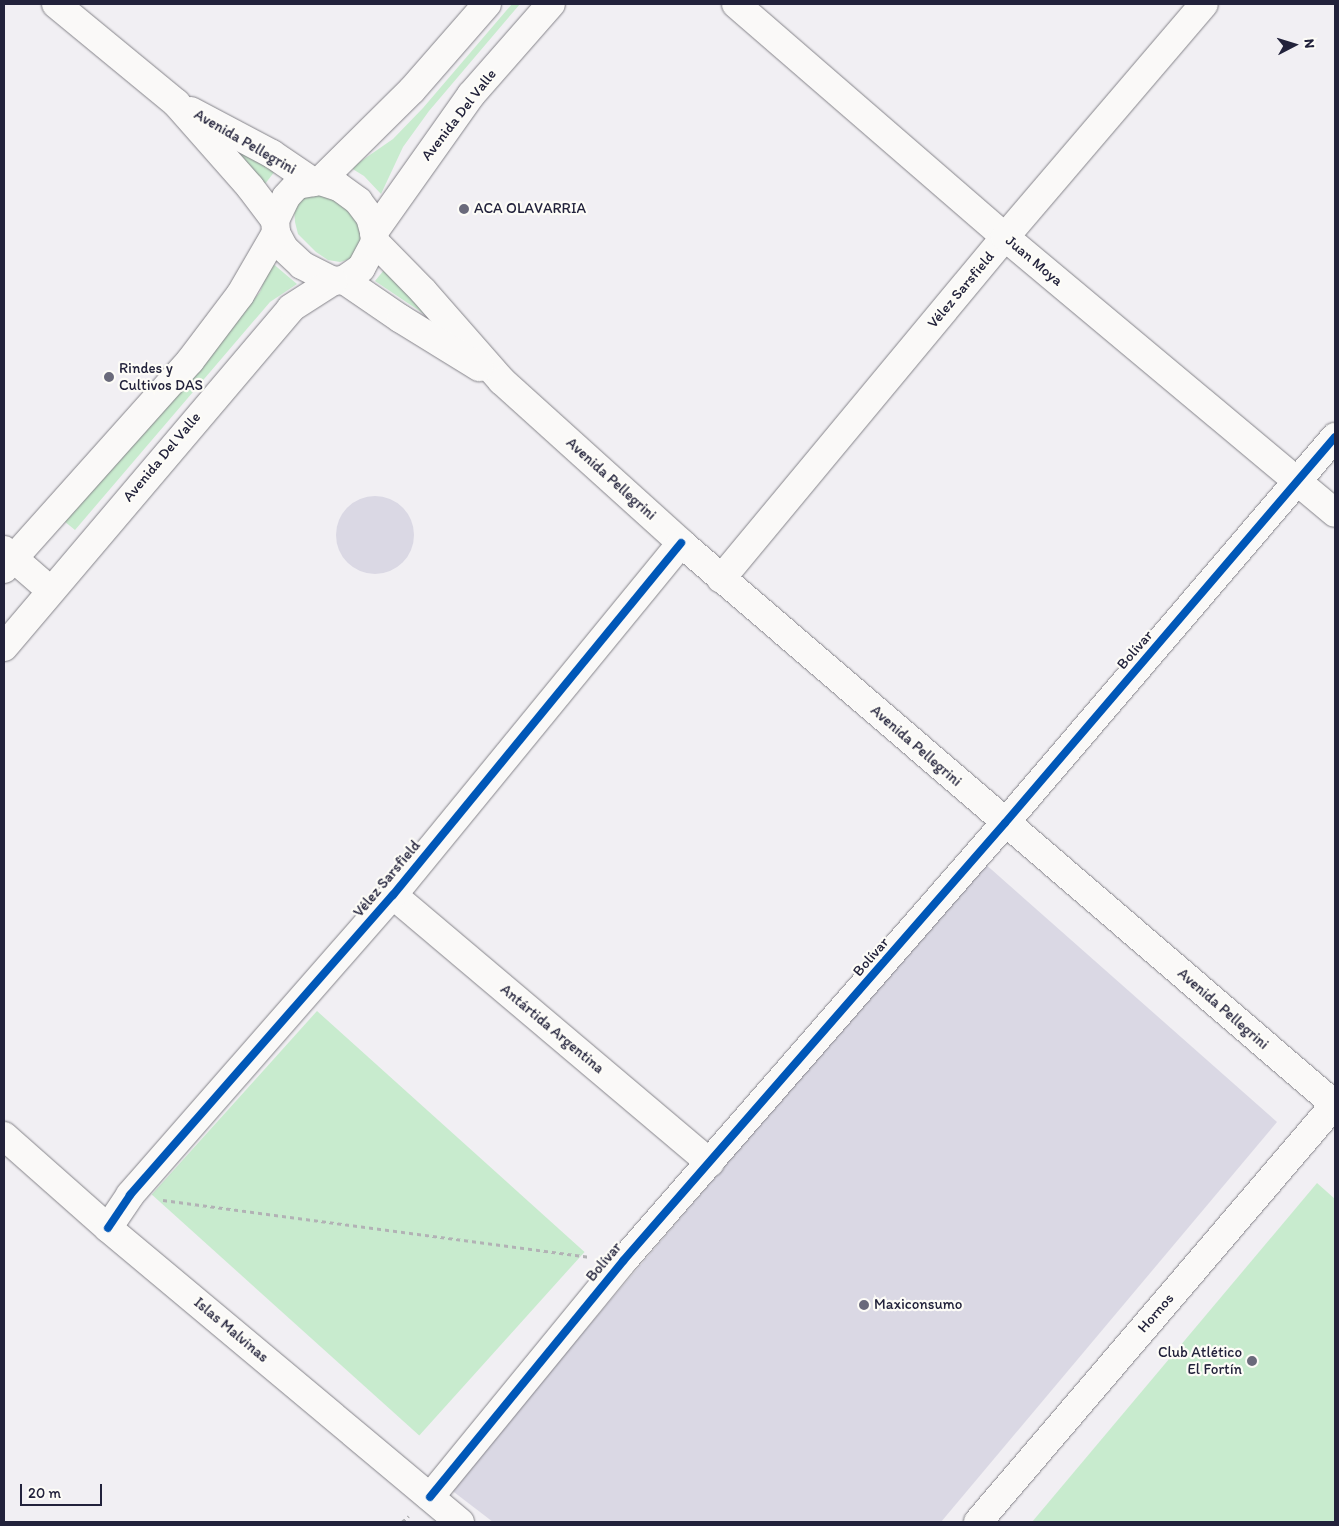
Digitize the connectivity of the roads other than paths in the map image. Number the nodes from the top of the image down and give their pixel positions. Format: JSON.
{"nodes":[{"id":1,"x":56,"y":4,"type":"edge"},
{"id":2,"x":487,"y":4,"type":"edge"},
{"id":3,"x":552,"y":4,"type":"edge"},
{"id":4,"x":736,"y":4,"type":"edge"},
{"id":5,"x":1204,"y":4,"type":"edge"},
{"id":6,"x":176,"y":103,"type":"junction"},
{"id":7,"x":316,"y":181,"type":"junction"},
{"id":8,"x":276,"y":227,"type":"junction"},
{"id":9,"x":375,"y":237,"type":"junction"},
{"id":10,"x":1005,"y":237,"type":"junction"},
{"id":11,"x":339,"y":280,"type":"junction"},
{"id":12,"x":502,"y":381,"type":"junction"},
{"id":13,"x":1335,"y":437,"type":"edge"},
{"id":14,"x":1298,"y":481,"type":"junction"},
{"id":15,"x":1335,"y":513,"type":"edge"},
{"id":16,"x":681,"y":543,"type":"junction"},
{"id":17,"x":7,"y":559,"type":"edge"},
{"id":18,"x":722,"y":579,"type":"junction"},
{"id":19,"x":50,"y":590,"type":"junction"},
{"id":20,"x":4,"y":647,"type":"edge"},
{"id":21,"x":1005,"y":823,"type":"junction"},
{"id":22,"x":393,"y":895,"type":"junction"},
{"id":23,"x":1335,"y":1104,"type":"edge"},
{"id":24,"x":4,"y":1136,"type":"edge"},
{"id":25,"x":710,"y":1163,"type":"junction"},
{"id":26,"x":108,"y":1228,"type":"junction"},
{"id":27,"x":430,"y":1497,"type":"junction"},
{"id":28,"x":460,"y":1522,"type":"edge"},
{"id":29,"x":978,"y":1522,"type":"edge"}],
"edges":[{"from":1,"to":6,"type":"street","name":"Avenida Pellegrini"},
{"from":2,"to":7,"type":"street"},
{"from":3,"to":9,"type":"street","name":"Avenida Del Valle"},
{"from":4,"to":10,"type":"street","name":"Juan Moya"},
{"from":5,"to":10,"type":"street","name":"Vélez Sarsfield"},
{"from":6,"to":7,"type":"street","name":"Avenida Pellegrini"},
{"from":6,"to":8,"type":"street","name":"Avenida Pellegrini"},
{"from":7,"to":8,"type":"street"},
{"from":7,"to":9,"type":"street"},
{"from":8,"to":11,"type":"street"},
{"from":8,"to":17,"type":"street"},
{"from":9,"to":11,"type":"street"},
{"from":9,"to":12,"type":"street","name":"Avenida Pellegrini"},
{"from":10,"to":14,"type":"street","name":"Juan Moya"},
{"from":10,"to":18,"type":"street","name":"Vélez Sarsfield"},
{"from":11,"to":12,"type":"street","name":"Avenida Pellegrini"},
{"from":11,"to":19,"type":"street","name":"Avenida Del Valle"},
{"from":12,"to":16,"type":"street","name":"Avenida Pellegrini"},
{"from":13,"to":14,"type":"street","name":"Bolívar"},
{"from":14,"to":15,"type":"street","name":"Juan Moya"},
{"from":14,"to":21,"type":"street","name":"Bolívar"},
{"from":16,"to":18,"type":"street","name":"Avenida Pellegrini"},
{"from":16,"to":22,"type":"street","name":"Vélez Sarsfield"},
{"from":17,"to":19,"type":"street"},
{"from":18,"to":21,"type":"street","name":"Avenida Pellegrini"},
{"from":19,"to":20,"type":"street","name":"Avenida Del Valle"},
{"from":21,"to":23,"type":"street","name":"Avenida Pellegrini"},
{"from":21,"to":25,"type":"street","name":"Bolívar"},
{"from":22,"to":25,"type":"street","name":"Antártida Argentina"},
{"from":22,"to":26,"type":"street","name":"Vélez Sarsfield"},
{"from":23,"to":29,"type":"street","name":"Hornos"},
{"from":24,"to":26,"type":"street","name":"Islas Malvinas"},
{"from":25,"to":27,"type":"street","name":"Bolívar"},
{"from":26,"to":27,"type":"street","name":"Islas Malvinas"},
{"from":27,"to":28,"type":"street","name":"Islas Malvinas"}]}
